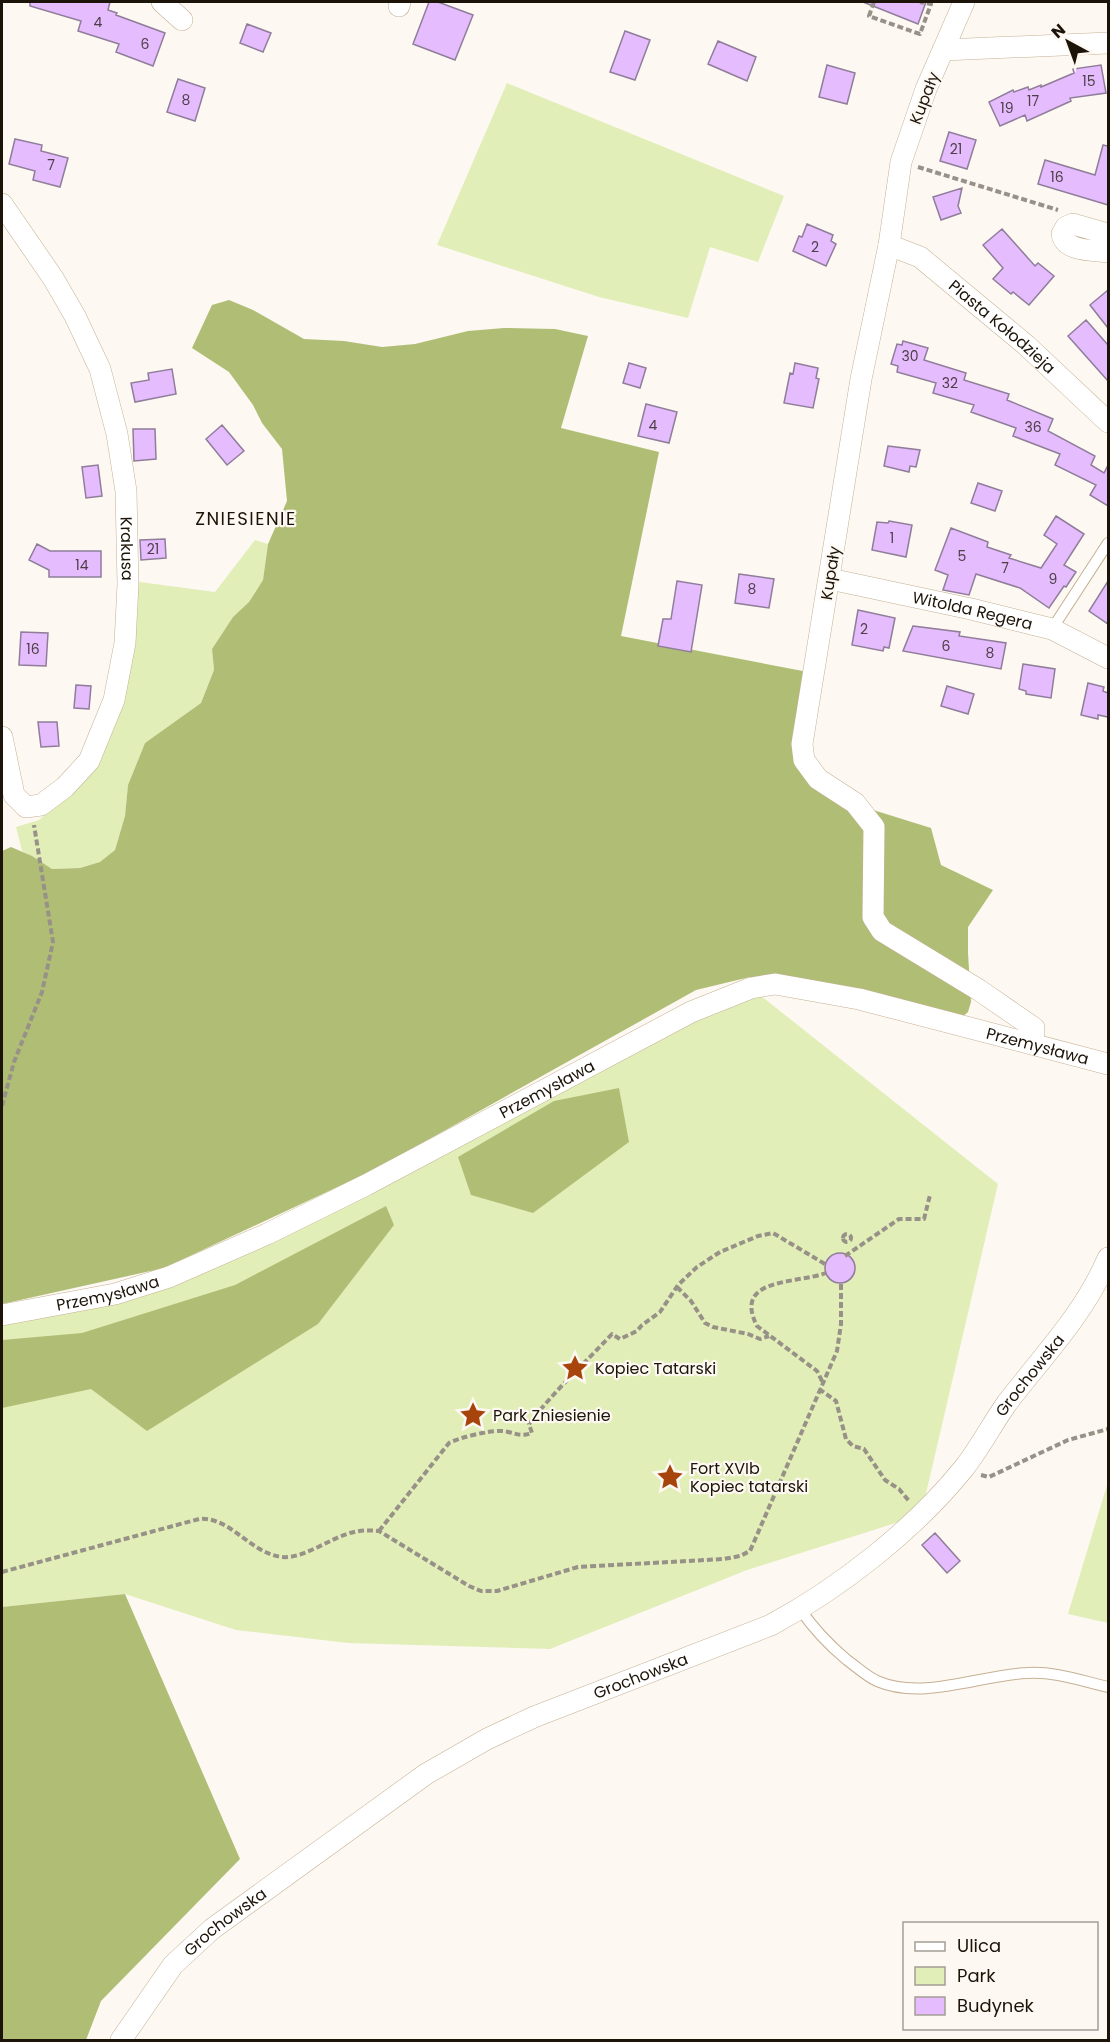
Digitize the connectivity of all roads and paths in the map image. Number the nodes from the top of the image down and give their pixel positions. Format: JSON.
{"nodes":[{"id":1,"x":162,"y":2,"type":"edge"},
{"id":2,"x":874,"y":2,"type":"edge"},
{"id":3,"x":920,"y":2,"type":"edge"},
{"id":4,"x":964,"y":2,"type":"edge"},
{"id":5,"x":182,"y":20,"type":"dead end"},
{"id":6,"x":1108,"y":44,"type":"edge"},
{"id":7,"x":943,"y":50,"type":"junction"},
{"id":8,"x":901,"y":162,"type":"junction"},
{"id":9,"x":2,"y":204,"type":"edge"},
{"id":10,"x":1077,"y":224,"type":"junction"},
{"id":11,"x":1108,"y":234,"type":"edge"},
{"id":12,"x":889,"y":245,"type":"junction"},
{"id":13,"x":1108,"y":252,"type":"edge"},
{"id":14,"x":1108,"y":422,"type":"edge"},
{"id":15,"x":1108,"y":543,"type":"edge"},
{"id":16,"x":830,"y":579,"type":"junction"},
{"id":17,"x":1052,"y":629,"type":"junction"},
{"id":18,"x":1108,"y":658,"type":"edge"},
{"id":19,"x":2,"y":737,"type":"edge"},
{"id":20,"x":31,"y":806,"type":"junction"},
{"id":21,"x":1033,"y":1044,"type":"junction"},
{"id":22,"x":1108,"y":1064,"type":"edge"},
{"id":23,"x":2,"y":1106,"type":"edge"},
{"id":24,"x":930,"y":1195,"type":"dead end"},
{"id":25,"x":848,"y":1242,"type":"dead end"},
{"id":26,"x":854,"y":1250,"type":"junction"},
{"id":27,"x":846,"y":1256,"type":"dead end"},
{"id":28,"x":1108,"y":1258,"type":"edge"},
{"id":29,"x":825,"y":1264,"type":"dead end"},
{"id":30,"x":826,"y":1273,"type":"dead end"},
{"id":31,"x":841,"y":1284,"type":"dead end"},
{"id":32,"x":677,"y":1287,"type":"junction"},
{"id":33,"x":2,"y":1315,"type":"edge"},
{"id":34,"x":769,"y":1336,"type":"junction"},
{"id":35,"x":823,"y":1381,"type":"junction"},
{"id":36,"x":819,"y":1389,"type":"junction"},
{"id":37,"x":1108,"y":1429,"type":"edge"},
{"id":38,"x":965,"y":1467,"type":"junction"},
{"id":39,"x":921,"y":1515,"type":"junction"},
{"id":40,"x":380,"y":1531,"type":"junction"},
{"id":41,"x":2,"y":1572,"type":"edge"},
{"id":42,"x":800,"y":1609,"type":"junction"},
{"id":43,"x":1108,"y":1687,"type":"edge"},
{"id":44,"x":121,"y":2040,"type":"edge"}],
"edges":[{"from":1,"to":5,"type":"street"},
{"from":2,"to":3,"type":"path"},
{"from":4,"to":7,"type":"street","name":"Kupały"},
{"from":6,"to":7,"type":"street"},
{"from":7,"to":8,"type":"street","name":"Kupały"},
{"from":8,"to":10,"type":"path"},
{"from":8,"to":12,"type":"street","name":"Kupały"},
{"from":9,"to":20,"type":"street","name":"Krakusa"},
{"from":10,"to":11,"type":"street"},
{"from":10,"to":13,"type":"street"},
{"from":12,"to":14,"type":"street","name":"Piasta Kołodzieja"},
{"from":12,"to":16,"type":"street","name":"Kupały"},
{"from":15,"to":17,"type":"lane"},
{"from":16,"to":17,"type":"street","name":"Witolda Regera"},
{"from":16,"to":21,"type":"street","name":"Kupały"},
{"from":17,"to":18,"type":"street","name":"Witolda Regera"},
{"from":19,"to":20,"type":"street"},
{"from":20,"to":23,"type":"path"},
{"from":21,"to":22,"type":"street","name":"Przemysława"},
{"from":21,"to":33,"type":"street","name":"Przemysława"},
{"from":24,"to":26,"type":"path"},
{"from":25,"to":26,"type":"path"},
{"from":26,"to":27,"type":"path"},
{"from":28,"to":38,"type":"street","name":"Grochowska"},
{"from":29,"to":32,"type":"path"},
{"from":30,"to":34,"type":"path"},
{"from":31,"to":35,"type":"path"},
{"from":32,"to":34,"type":"path"},
{"from":32,"to":40,"type":"path"},
{"from":34,"to":35,"type":"path"},
{"from":35,"to":36,"type":"path"},
{"from":36,"to":39,"type":"path"},
{"from":36,"to":40,"type":"path"},
{"from":37,"to":38,"type":"path"},
{"from":38,"to":39,"type":"street","name":"Grochowska"},
{"from":39,"to":42,"type":"street","name":"Grochowska"},
{"from":40,"to":41,"type":"path"},
{"from":42,"to":43,"type":"lane"},
{"from":42,"to":44,"type":"street","name":"Grochowska"}]}
